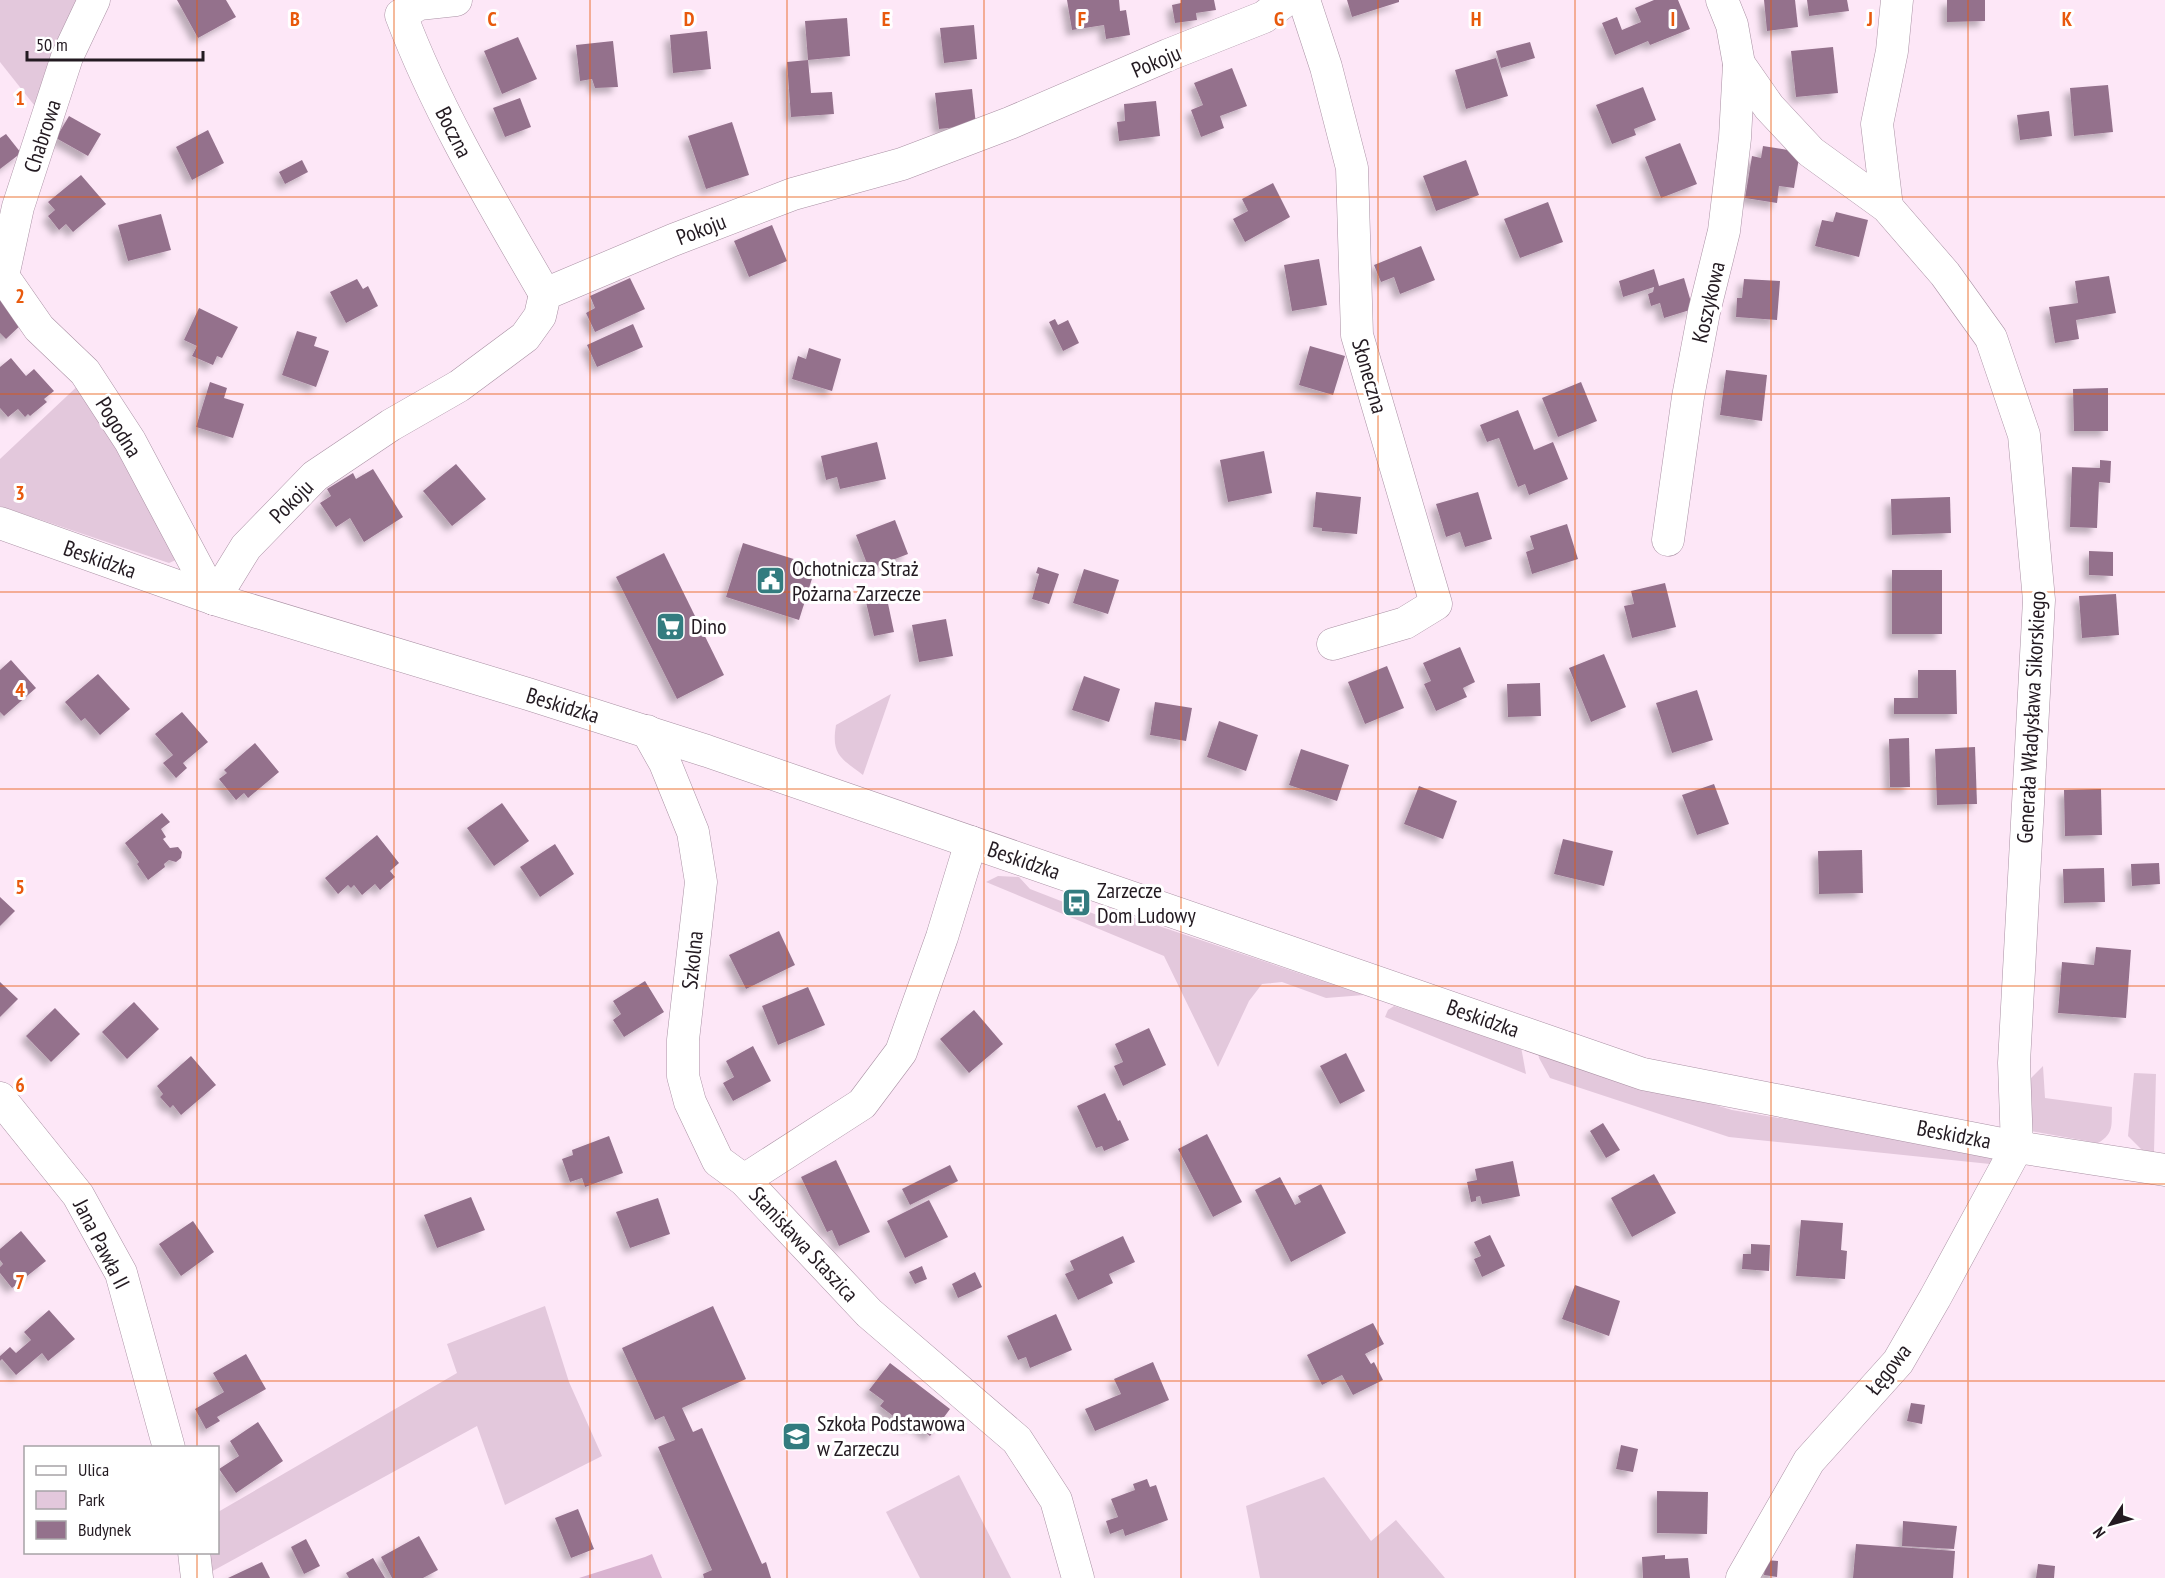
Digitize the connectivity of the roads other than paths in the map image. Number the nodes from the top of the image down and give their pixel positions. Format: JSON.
{"nodes":[{"id":1,"x":94,"y":0,"type":"edge"},
{"id":2,"x":456,"y":0,"type":"edge"},
{"id":3,"x":1286,"y":0,"type":"edge"},
{"id":4,"x":1304,"y":0,"type":"edge"},
{"id":5,"x":1722,"y":0,"type":"edge"},
{"id":6,"x":1897,"y":0,"type":"edge"},
{"id":7,"x":397,"y":8,"type":"edge"},
{"id":8,"x":1739,"y":64,"type":"junction"},
{"id":9,"x":1887,"y":207,"type":"junction"},
{"id":10,"x":1,"y":274,"type":"edge"},
{"id":11,"x":544,"y":294,"type":"junction"},
{"id":12,"x":0,"y":523,"type":"edge"},
{"id":13,"x":1668,"y":540,"type":"dead end"},
{"id":14,"x":214,"y":599,"type":"junction"},
{"id":15,"x":1333,"y":644,"type":"dead end"},
{"id":16,"x":647,"y":731,"type":"junction"},
{"id":17,"x":971,"y":842,"type":"junction"},
{"id":18,"x":0,"y":1098,"type":"edge"},
{"id":19,"x":2017,"y":1147,"type":"junction"},
{"id":20,"x":2165,"y":1170,"type":"edge"},
{"id":21,"x":744,"y":1180,"type":"junction"},
{"id":22,"x":168,"y":1446,"type":"edge"},
{"id":23,"x":194,"y":1554,"type":"edge"},
{"id":24,"x":197,"y":1578,"type":"edge"},
{"id":25,"x":1078,"y":1578,"type":"edge"},
{"id":26,"x":1742,"y":1578,"type":"edge"}],
"edges":[{"from":1,"to":10,"type":"street","name":"Chabrowa"},
{"from":2,"to":7,"type":"street","name":"Boczna"},
{"from":3,"to":11,"type":"street","name":"Pokoju"},
{"from":4,"to":15,"type":"street","name":"Słoneczna"},
{"from":5,"to":8,"type":"street","name":"Generała Władysława Sikorskiego"},
{"from":6,"to":9,"type":"street"},
{"from":7,"to":11,"type":"street","name":"Boczna"},
{"from":8,"to":9,"type":"street","name":"Generała Władysława Sikorskiego"},
{"from":8,"to":13,"type":"street","name":"Koszykowa"},
{"from":9,"to":19,"type":"street","name":"Generała Władysława Sikorskiego"},
{"from":10,"to":14,"type":"street","name":"Pogodna"},
{"from":11,"to":14,"type":"street","name":"Pokoju"},
{"from":12,"to":14,"type":"street","name":"Beskidzka"},
{"from":14,"to":16,"type":"street","name":"Beskidzka"},
{"from":16,"to":17,"type":"street","name":"Beskidzka"},
{"from":16,"to":21,"type":"street","name":"Szkolna"},
{"from":17,"to":19,"type":"street","name":"Beskidzka"},
{"from":17,"to":21,"type":"street","name":"Stanisława Staszica"},
{"from":18,"to":22,"type":"street","name":"Jana Pawła II"},
{"from":19,"to":20,"type":"street","name":"Beskidzka"},
{"from":19,"to":26,"type":"street","name":"Łęgowa"},
{"from":21,"to":25,"type":"street","name":"Stanisława Staszica"},
{"from":23,"to":24,"type":"street"}]}
